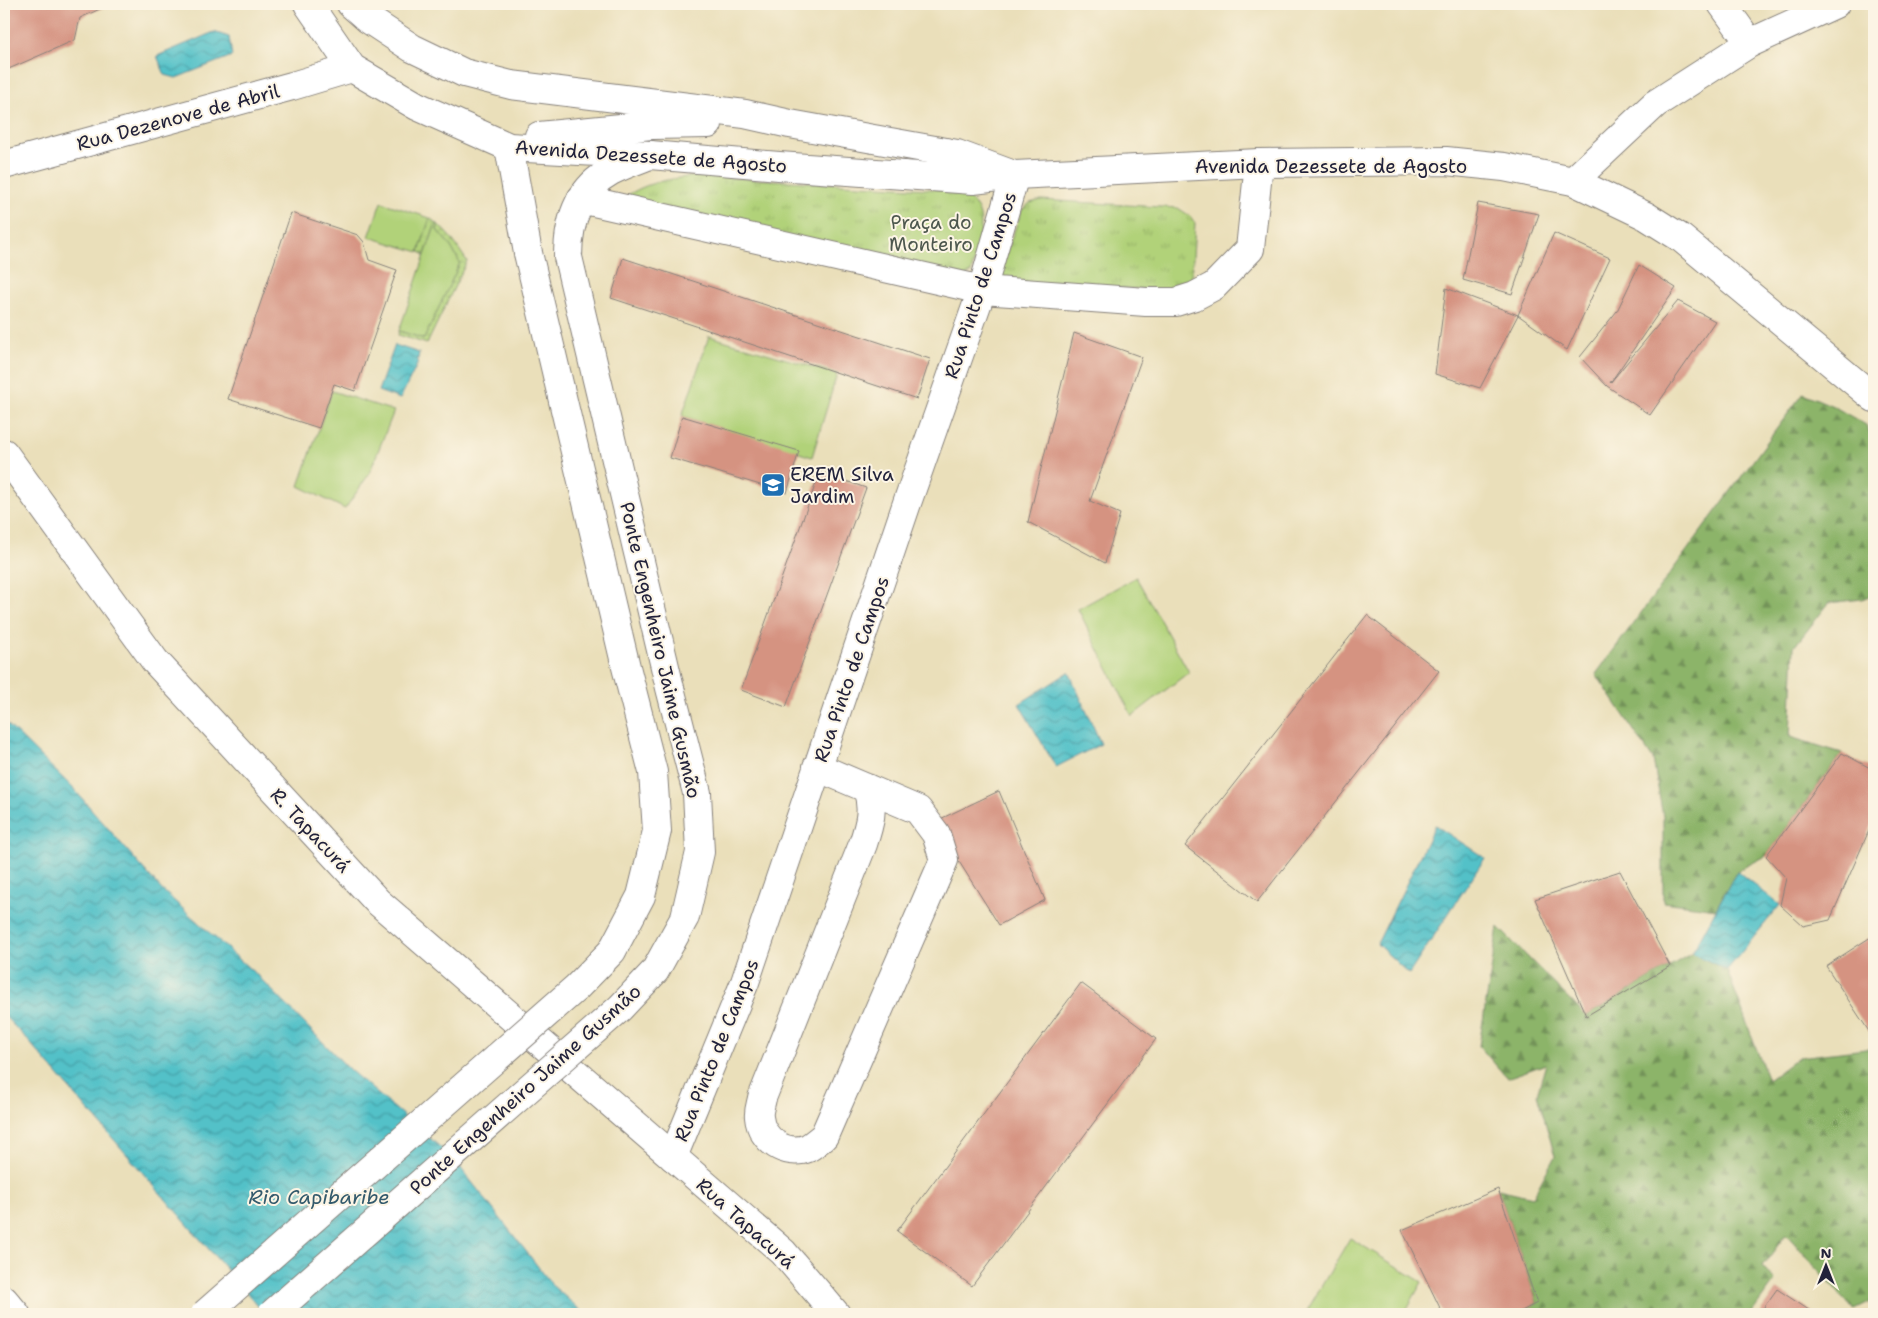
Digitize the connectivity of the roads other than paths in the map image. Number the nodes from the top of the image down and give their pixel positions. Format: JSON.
{"nodes":[{"id":1,"x":308,"y":4,"type":"edge"},
{"id":2,"x":352,"y":4,"type":"edge"},
{"id":3,"x":1722,"y":4,"type":"edge"},
{"id":4,"x":1835,"y":4,"type":"edge"},
{"id":5,"x":1750,"y":43,"type":"junction"},
{"id":6,"x":352,"y":68,"type":"junction"},
{"id":7,"x":744,"y":114,"type":"junction"},
{"id":8,"x":509,"y":146,"type":"junction"},
{"id":9,"x":650,"y":155,"type":"junction"},
{"id":10,"x":1259,"y":163,"type":"junction"},
{"id":11,"x":4,"y":165,"type":"edge"},
{"id":12,"x":1014,"y":175,"type":"junction"},
{"id":13,"x":1573,"y":181,"type":"junction"},
{"id":14,"x":581,"y":199,"type":"junction"},
{"id":15,"x":982,"y":290,"type":"junction"},
{"id":16,"x":1874,"y":398,"type":"edge"},
{"id":17,"x":4,"y":453,"type":"edge"},
{"id":18,"x":817,"y":767,"type":"junction"},
{"id":19,"x":867,"y":788,"type":"junction"},
{"id":20,"x":673,"y":1157,"type":"junction"},
{"id":21,"x":4,"y":1300,"type":"edge"},
{"id":22,"x":16,"y":1314,"type":"edge"},
{"id":23,"x":205,"y":1314,"type":"edge"},
{"id":24,"x":272,"y":1314,"type":"edge"},
{"id":25,"x":836,"y":1314,"type":"edge"}],
"edges":[{"from":1,"to":6,"type":"street","name":"Avenida Dezessete de Agosto"},
{"from":2,"to":7,"type":"street","name":"Avenida Dezessete de Agosto"},
{"from":3,"to":5,"type":"street"},
{"from":4,"to":5,"type":"street"},
{"from":5,"to":13,"type":"street"},
{"from":6,"to":8,"type":"street","name":"Avenida Dezessete de Agosto"},
{"from":6,"to":11,"type":"street","name":"Rua Dezenove de Abril"},
{"from":7,"to":8,"type":"street"},
{"from":7,"to":12,"type":"street","name":"Avenida Dezessete de Agosto"},
{"from":8,"to":9,"type":"street","name":"Avenida Dezessete de Agosto"},
{"from":8,"to":23,"type":"street","name":"Ponte Engenheiro Jaime Gusmão","bridge":true},
{"from":9,"to":12,"type":"street","name":"Avenida Dezessete de Agosto"},
{"from":9,"to":14,"type":"street","name":"Ponte Engenheiro Jaime Gusmão"},
{"from":10,"to":12,"type":"street","name":"Avenida Dezessete de Agosto"},
{"from":10,"to":13,"type":"street","name":"Avenida Dezessete de Agosto"},
{"from":10,"to":15,"type":"street"},
{"from":12,"to":15,"type":"street","name":"Rua Pinto de Campos"},
{"from":13,"to":16,"type":"street","name":"Avenida Dezessete de Agosto"},
{"from":14,"to":15,"type":"street"},
{"from":14,"to":24,"type":"street","name":"Ponte Engenheiro Jaime Gusmão","bridge":true},
{"from":15,"to":18,"type":"street","name":"Rua Pinto de Campos"},
{"from":17,"to":20,"type":"street","name":"R. Tapacurá"},
{"from":18,"to":19,"type":"street"},
{"from":18,"to":20,"type":"street","name":"Rua Pinto de Campos"},
{"from":19,"to":19,"type":"street"},
{"from":20,"to":25,"type":"street","name":"Rua Tapacurá"},
{"from":21,"to":22,"type":"street"}]}
